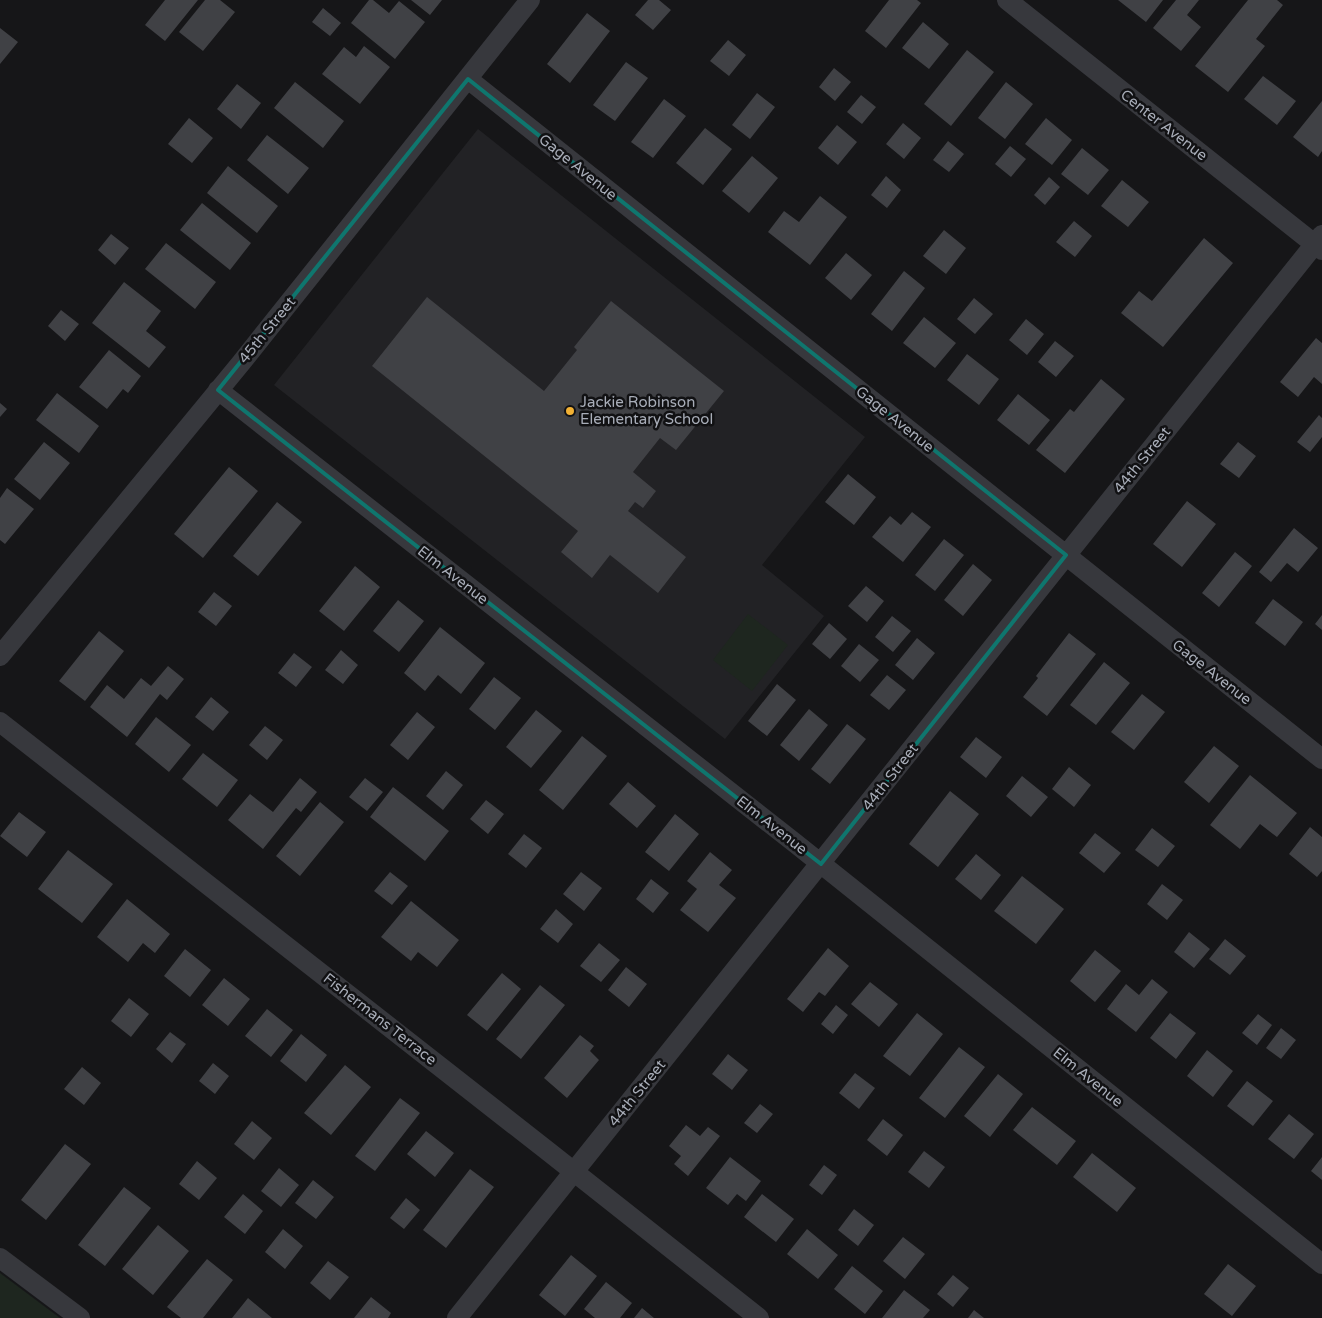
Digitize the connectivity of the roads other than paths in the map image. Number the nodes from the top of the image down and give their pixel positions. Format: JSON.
{"nodes":[{"id":1,"x":530,"y":0,"type":"edge"},
{"id":2,"x":1007,"y":0,"type":"edge"},
{"id":3,"x":468,"y":80,"type":"junction"},
{"id":4,"x":1320,"y":243,"type":"edge"},
{"id":5,"x":218,"y":390,"type":"junction"},
{"id":6,"x":1066,"y":556,"type":"junction"},
{"id":7,"x":0,"y":656,"type":"edge"},
{"id":8,"x":0,"y":722,"type":"edge"},
{"id":9,"x":1322,"y":759,"type":"edge"},
{"id":10,"x":821,"y":864,"type":"junction"},
{"id":11,"x":574,"y":1171,"type":"junction"},
{"id":12,"x":0,"y":1258,"type":"edge"},
{"id":13,"x":1322,"y":1264,"type":"edge"},
{"id":14,"x":80,"y":1318,"type":"edge"},
{"id":15,"x":457,"y":1318,"type":"edge"},
{"id":16,"x":759,"y":1318,"type":"edge"}],
"edges":[{"from":1,"to":3,"type":"street","name":"45th Street"},
{"from":2,"to":4,"type":"street","name":"Center Avenue"},
{"from":3,"to":5,"type":"street","name":"45th Street"},
{"from":3,"to":6,"type":"street","name":"Gage Avenue"},
{"from":4,"to":6,"type":"street","name":"44th Street"},
{"from":5,"to":7,"type":"street","name":"45th Street"},
{"from":5,"to":10,"type":"street","name":"Elm Avenue"},
{"from":6,"to":9,"type":"street","name":"Gage Avenue"},
{"from":6,"to":10,"type":"street","name":"44th Street"},
{"from":8,"to":11,"type":"street","name":"Fishermans Terrace"},
{"from":10,"to":11,"type":"street","name":"44th Street"},
{"from":10,"to":13,"type":"street","name":"Elm Avenue"},
{"from":11,"to":15,"type":"street","name":"44th Street"},
{"from":11,"to":16,"type":"street","name":"Fishermans Terrace"},
{"from":12,"to":14,"type":"street"}]}
